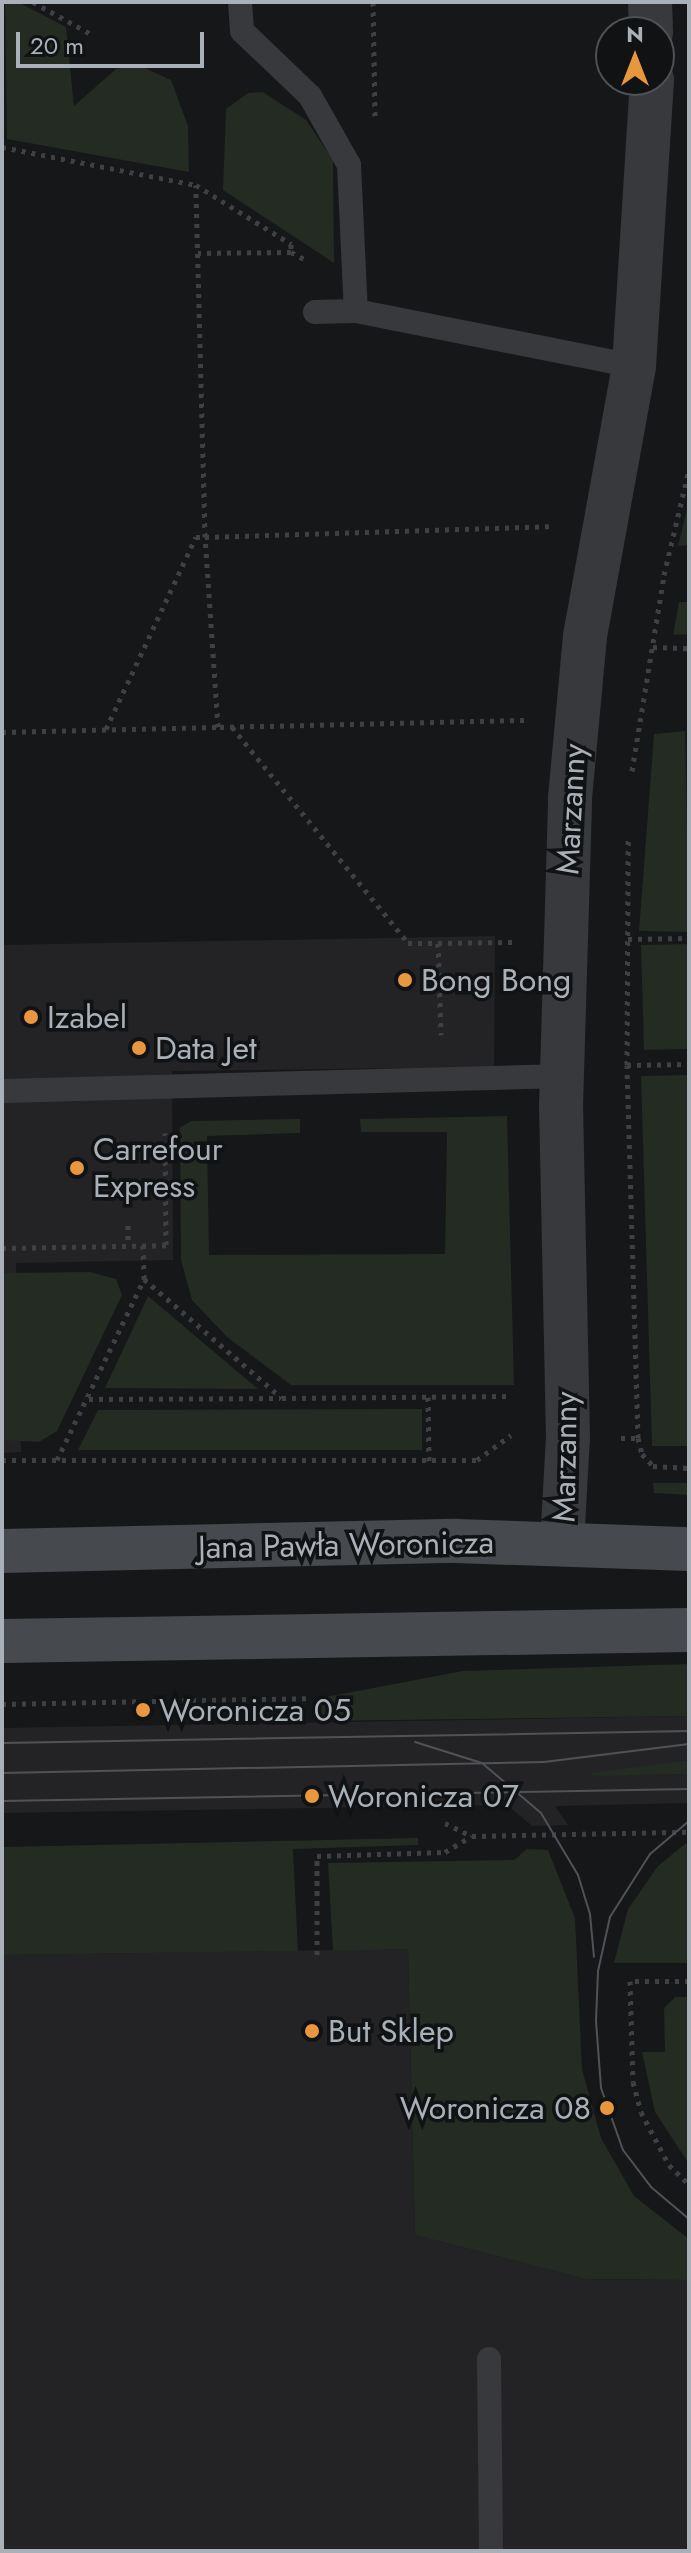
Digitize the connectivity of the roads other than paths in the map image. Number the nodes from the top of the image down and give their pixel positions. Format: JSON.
{"nodes":[{"id":1,"x":240,"y":2,"type":"edge"},
{"id":2,"x":651,"y":96,"type":"edge"},
{"id":3,"x":356,"y":311,"type":"junction"},
{"id":4,"x":315,"y":312,"type":"dead end"},
{"id":5,"x":634,"y":366,"type":"junction"},
{"id":6,"x":4,"y":1091,"type":"edge"},
{"id":7,"x":562,"y":1092,"type":"junction"},
{"id":8,"x":562,"y":1544,"type":"junction"},
{"id":9,"x":11,"y":1549,"type":"edge"},
{"id":10,"x":689,"y":1549,"type":"edge"},
{"id":11,"x":689,"y":1630,"type":"edge"},
{"id":12,"x":2,"y":1641,"type":"edge"},
{"id":13,"x":489,"y":2359,"type":"dead end"},
{"id":14,"x":491,"y":2551,"type":"edge"}],
"edges":[{"from":1,"to":3,"type":"lane"},
{"from":2,"to":5,"type":"street","name":"Marzanny"},
{"from":3,"to":4,"type":"lane"},
{"from":3,"to":5,"type":"lane"},
{"from":5,"to":7,"type":"street","name":"Marzanny"},
{"from":6,"to":7,"type":"lane"},
{"from":7,"to":8,"type":"street","name":"Marzanny"},
{"from":8,"to":9,"type":"street","name":"Jana Pawła Woronicza"},
{"from":8,"to":10,"type":"street","name":"Jana Pawła Woronicza"},
{"from":11,"to":12,"type":"street"},
{"from":13,"to":14,"type":"lane"}]}
